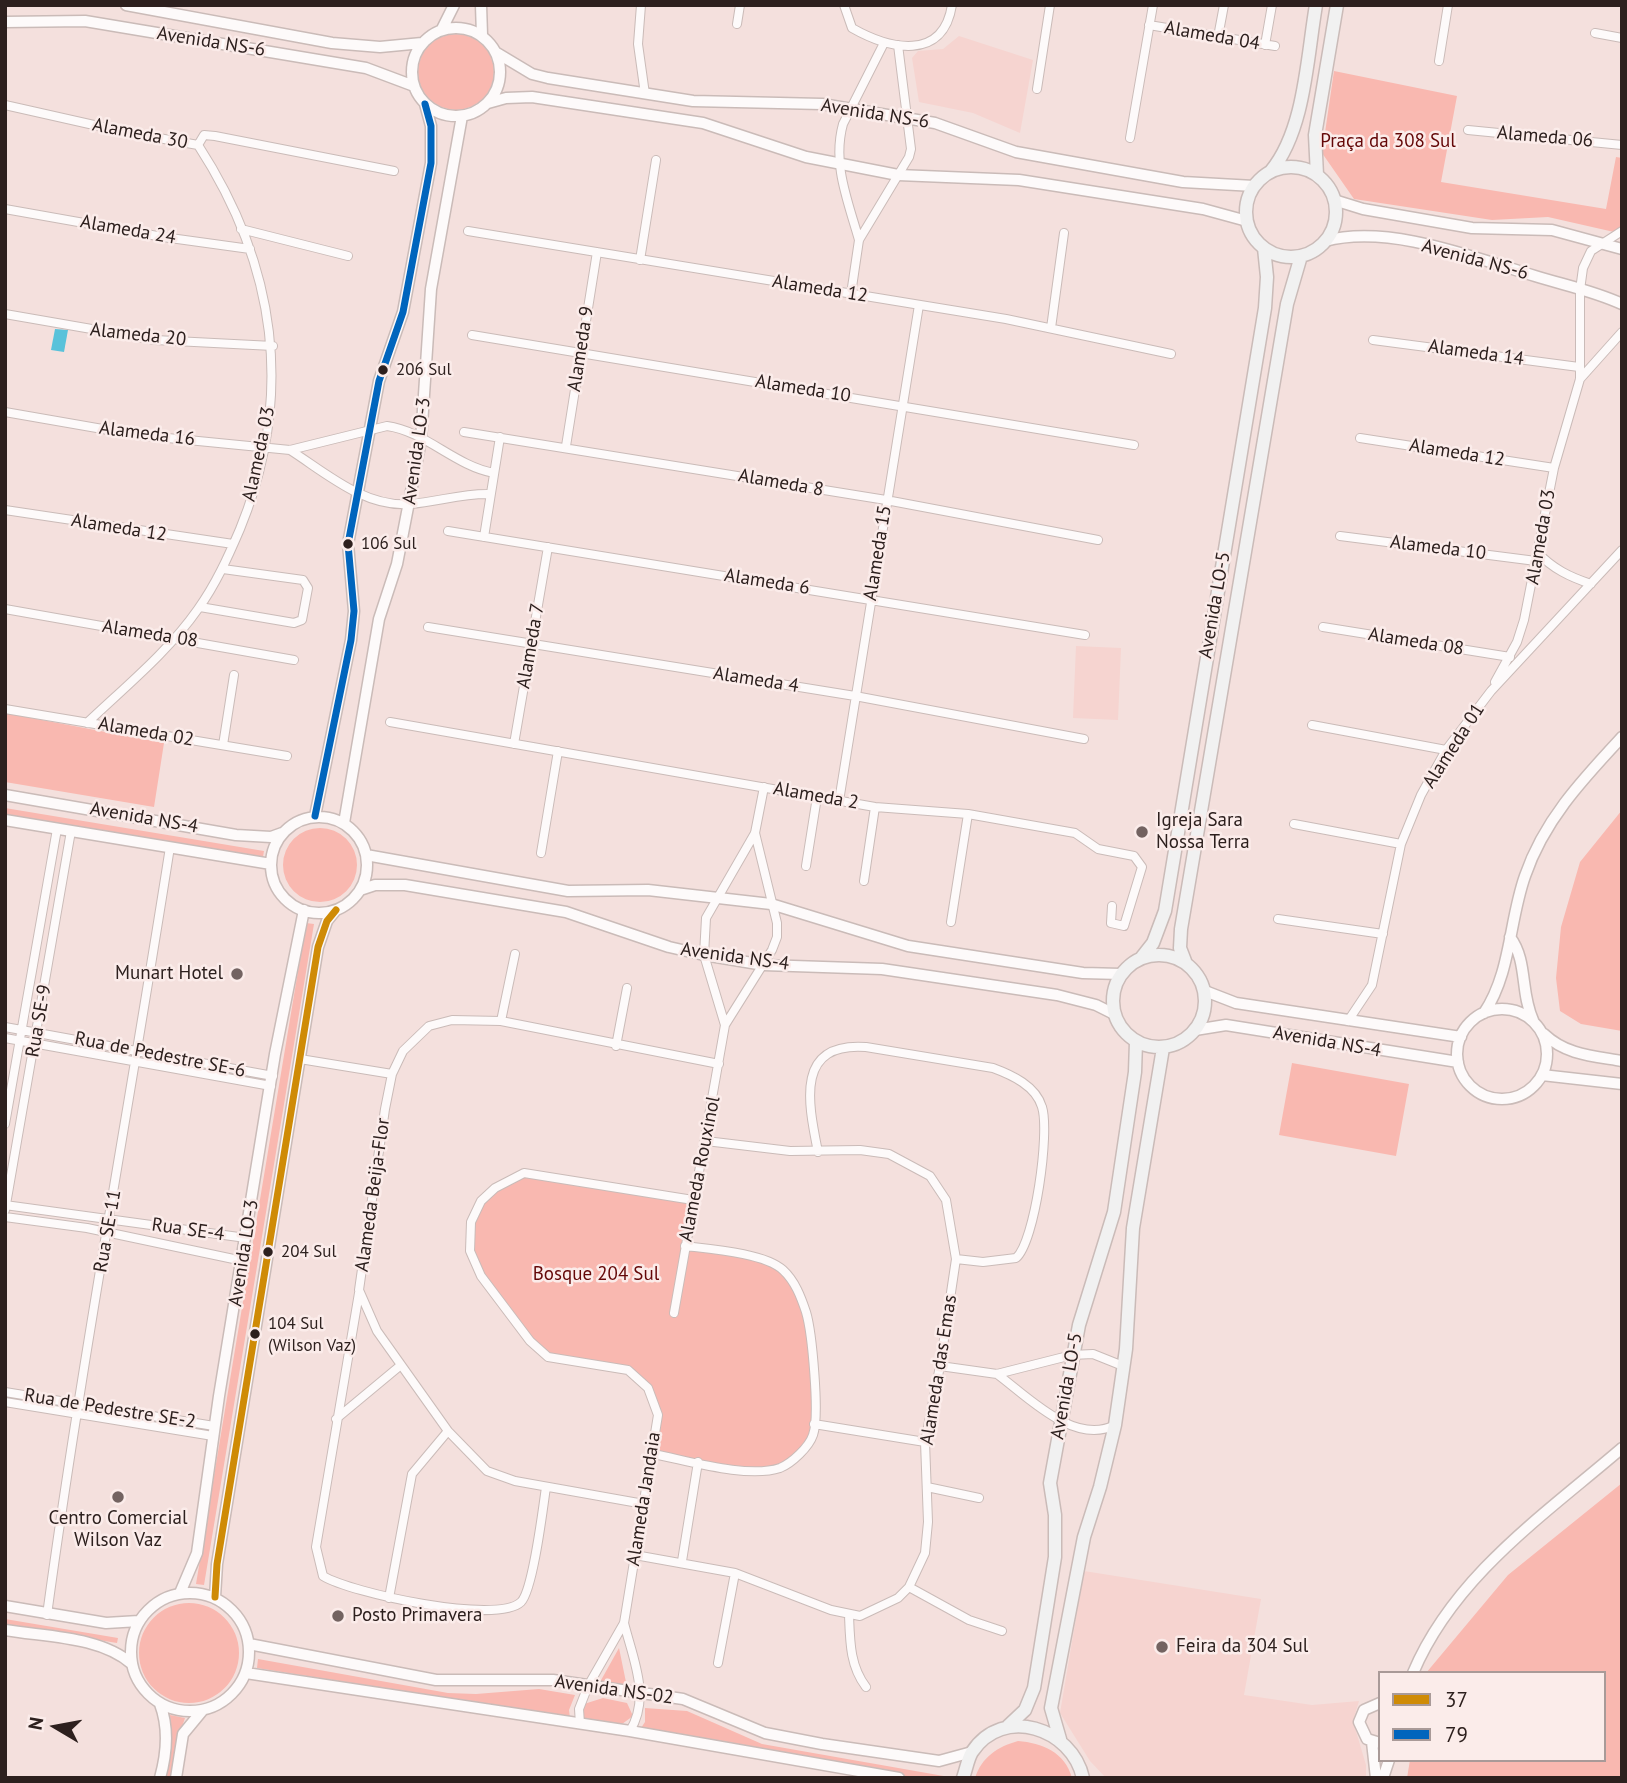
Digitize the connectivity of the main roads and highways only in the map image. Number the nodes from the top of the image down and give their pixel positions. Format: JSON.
{"nodes":[{"id":1,"x":1316,"y":5,"type":"edge"},
{"id":2,"x":1337,"y":5,"type":"edge"},
{"id":3,"x":1271,"y":171,"type":"junction"},
{"id":4,"x":1317,"y":175,"type":"junction"},
{"id":5,"x":1264,"y":248,"type":"junction"},
{"id":6,"x":1301,"y":256,"type":"junction"},
{"id":7,"x":1142,"y":957,"type":"junction"},
{"id":8,"x":1185,"y":961,"type":"junction"},
{"id":9,"x":1136,"y":1042,"type":"junction"},
{"id":10,"x":1163,"y":1048,"type":"junction"},
{"id":11,"x":1008,"y":1726,"type":"junction"},
{"id":12,"x":1060,"y":1739,"type":"junction"},
{"id":13,"x":1084,"y":1776,"type":"edge"},
{"id":14,"x":963,"y":1778,"type":"edge"}],
"edges":[{"from":1,"to":3,"type":"main road"},
{"from":2,"to":4,"type":"main road"},
{"from":3,"to":4,"type":"main road"},
{"from":3,"to":5,"type":"main road"},
{"from":4,"to":6,"type":"main road"},
{"from":5,"to":6,"type":"main road"},
{"from":5,"to":7,"type":"main road","name":"Avenida LO-5"},
{"from":6,"to":8,"type":"main road","name":"Avenida LO-5"},
{"from":7,"to":8,"type":"main road"},
{"from":7,"to":9,"type":"main road"},
{"from":8,"to":10,"type":"main road"},
{"from":9,"to":10,"type":"main road"},
{"from":9,"to":11,"type":"main road","name":"Avenida LO-5"},
{"from":10,"to":12,"type":"main road"},
{"from":11,"to":12,"type":"main road"},
{"from":11,"to":14,"type":"main road","name":"Avenida LO-5"},
{"from":12,"to":13,"type":"main road"}]}
